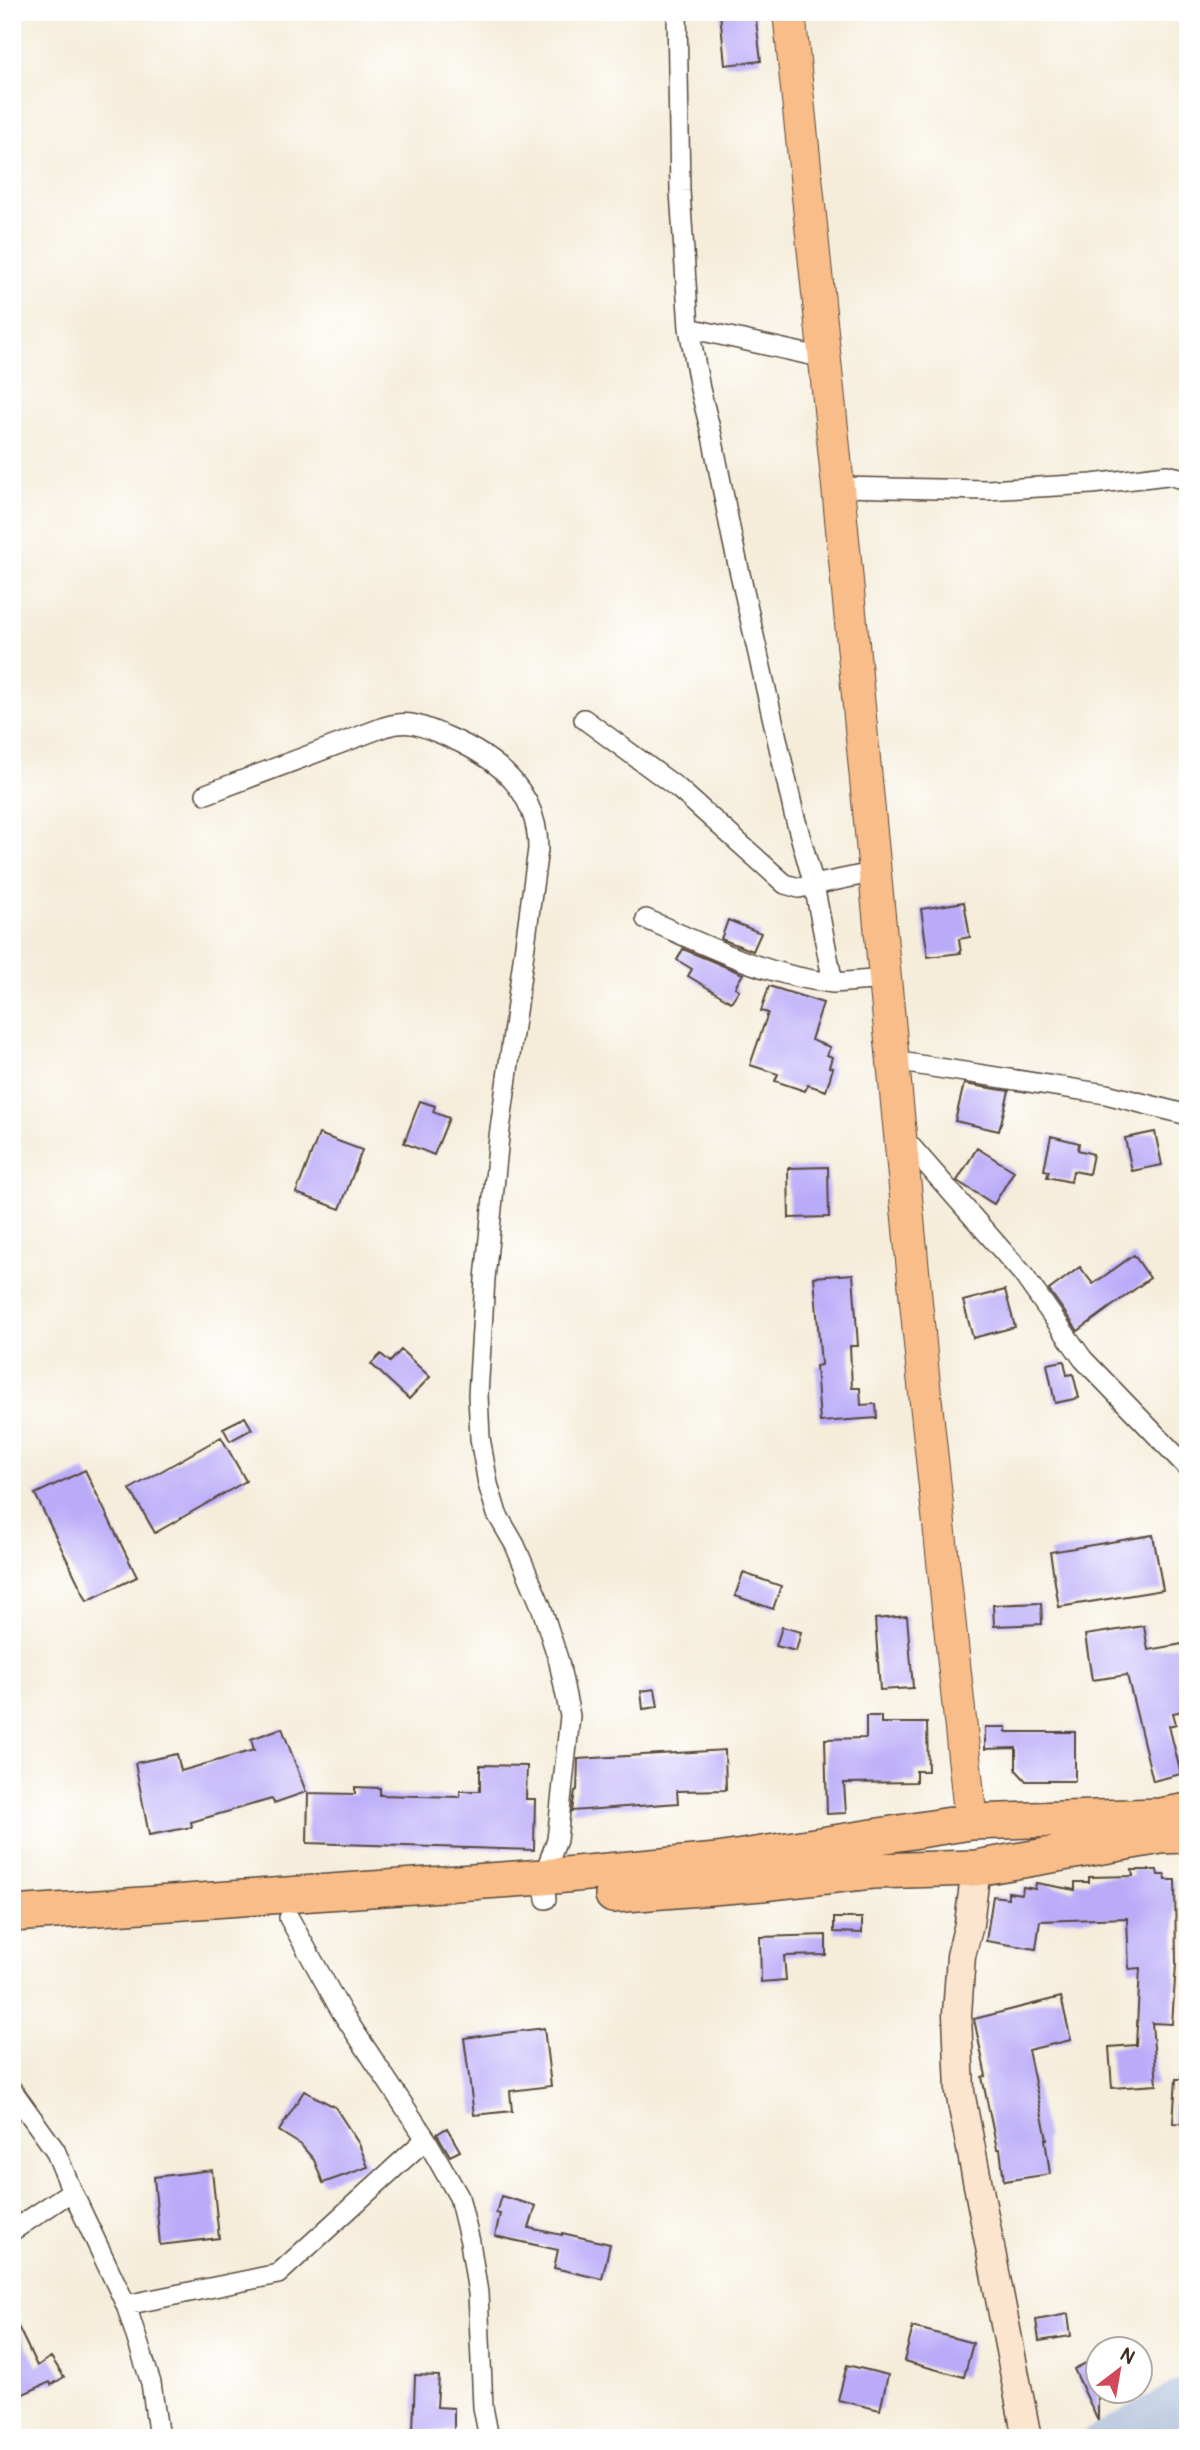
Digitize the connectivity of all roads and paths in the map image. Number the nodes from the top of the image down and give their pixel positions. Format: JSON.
{"nodes":[{"id":1,"x":677,"y":12,"type":"edge"},
{"id":2,"x":789,"y":12,"type":"edge"},
{"id":3,"x":689,"y":328,"type":"junction"},
{"id":4,"x":824,"y":358,"type":"junction"},
{"id":5,"x":1188,"y":480,"type":"edge"},
{"id":6,"x":838,"y":487,"type":"junction"},
{"id":7,"x":584,"y":719,"type":"dead end"},
{"id":8,"x":206,"y":794,"type":"dead end"},
{"id":9,"x":876,"y":872,"type":"junction"},
{"id":10,"x":814,"y":885,"type":"junction"},
{"id":11,"x":646,"y":919,"type":"dead end"},
{"id":12,"x":887,"y":979,"type":"junction"},
{"id":13,"x":833,"y":983,"type":"junction"},
{"id":14,"x":894,"y":1060,"type":"junction"},
{"id":15,"x":1188,"y":1115,"type":"edge"},
{"id":16,"x":901,"y":1135,"type":"junction"},
{"id":17,"x":1188,"y":1468,"type":"edge"},
{"id":18,"x":1019,"y":1820,"type":"junction"},
{"id":19,"x":971,"y":1822,"type":"junction"},
{"id":20,"x":1174,"y":1824,"type":"edge"},
{"id":21,"x":912,"y":1831,"type":"junction"},
{"id":22,"x":1022,"y":1860,"type":"junction"},
{"id":23,"x":976,"y":1868,"type":"junction"},
{"id":24,"x":914,"y":1870,"type":"junction"},
{"id":25,"x":717,"y":1874,"type":"junction"},
{"id":26,"x":545,"y":1888,"type":"junction"},
{"id":27,"x":12,"y":1914,"type":"edge"},
{"id":28,"x":289,"y":1918,"type":"junction"},
{"id":29,"x":12,"y":1938,"type":"edge"},
{"id":30,"x":12,"y":2090,"type":"edge"},
{"id":31,"x":426,"y":2139,"type":"junction"},
{"id":32,"x":72,"y":2191,"type":"junction"},
{"id":33,"x":12,"y":2231,"type":"edge"},
{"id":34,"x":126,"y":2305,"type":"junction"},
{"id":35,"x":159,"y":2438,"type":"edge"},
{"id":36,"x":489,"y":2438,"type":"edge"},
{"id":37,"x":1027,"y":2438,"type":"edge"}],
"edges":[{"from":1,"to":3,"type":"street"},
{"from":2,"to":4,"type":"main road"},
{"from":3,"to":4,"type":"street"},
{"from":3,"to":10,"type":"street"},
{"from":4,"to":6,"type":"main road"},
{"from":5,"to":6,"type":"street"},
{"from":6,"to":9,"type":"main road"},
{"from":7,"to":10,"type":"street"},
{"from":8,"to":26,"type":"street"},
{"from":9,"to":10,"type":"street"},
{"from":9,"to":12,"type":"main road"},
{"from":10,"to":13,"type":"street"},
{"from":11,"to":13,"type":"street"},
{"from":12,"to":13,"type":"street"},
{"from":12,"to":14,"type":"main road"},
{"from":14,"to":15,"type":"street"},
{"from":14,"to":16,"type":"main road"},
{"from":16,"to":17,"type":"street"},
{"from":16,"to":19,"type":"main road"},
{"from":18,"to":19,"type":"highway"},
{"from":18,"to":20,"type":"highway"},
{"from":18,"to":22,"type":"highway"},
{"from":19,"to":21,"type":"highway"},
{"from":20,"to":22,"type":"highway"},
{"from":21,"to":24,"type":"highway"},
{"from":21,"to":25,"type":"highway"},
{"from":22,"to":23,"type":"highway"},
{"from":23,"to":24,"type":"highway"},
{"from":23,"to":37,"type":"street"},
{"from":24,"to":25,"type":"highway"},
{"from":25,"to":26,"type":"highway"},
{"from":26,"to":27,"type":"highway"},
{"from":26,"to":28,"type":"highway"},
{"from":28,"to":29,"type":"highway"},
{"from":28,"to":31,"type":"street"},
{"from":30,"to":32,"type":"street"},
{"from":31,"to":34,"type":"street"},
{"from":31,"to":36,"type":"street"},
{"from":32,"to":33,"type":"street"},
{"from":32,"to":34,"type":"street"},
{"from":34,"to":35,"type":"street"}]}
